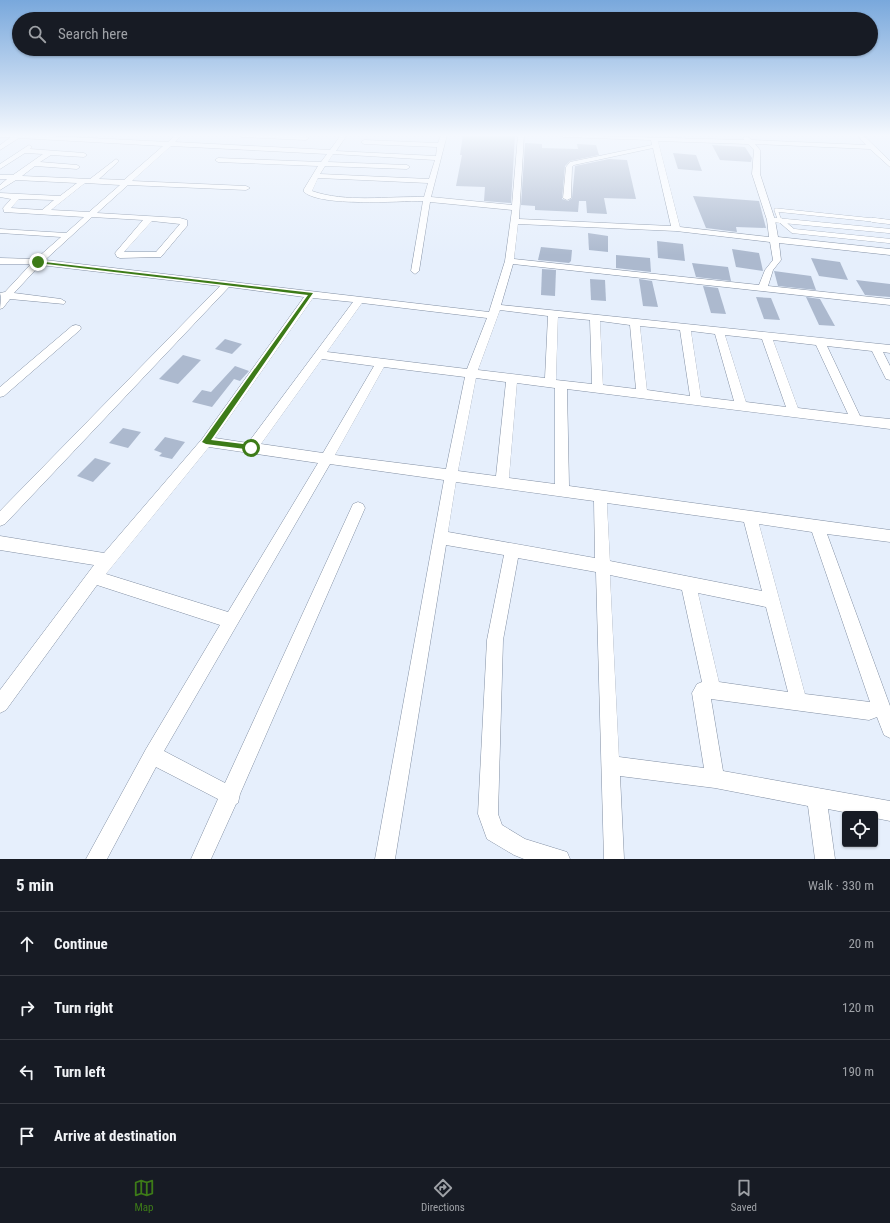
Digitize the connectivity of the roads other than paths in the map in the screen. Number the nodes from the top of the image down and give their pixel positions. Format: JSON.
{"nodes":[{"id":1,"x":19,"y":175,"type":"edge"},
{"id":2,"x":99,"y":175,"type":"edge"},
{"id":3,"x":133,"y":175,"type":"edge"},
{"id":4,"x":405,"y":175,"type":"edge"},
{"id":5,"x":433,"y":175,"type":"edge"},
{"id":6,"x":518,"y":175,"type":"edge"},
{"id":7,"x":568,"y":175,"type":"edge"},
{"id":8,"x":662,"y":175,"type":"edge"},
{"id":9,"x":756,"y":175,"type":"edge"},
{"id":10,"x":315,"y":176,"type":"joint"},
{"id":11,"x":0,"y":177,"type":"edge"},
{"id":12,"x":15,"y":178,"type":"junction"},
{"id":13,"x":404,"y":179,"type":"junction"},
{"id":14,"x":82,"y":181,"type":"junction"},
{"id":15,"x":431,"y":181,"type":"junction"},
{"id":16,"x":91,"y":182,"type":"junction"},
{"id":17,"x":124,"y":183,"type":"junction"},
{"id":18,"x":0,"y":188,"type":"edge"},
{"id":19,"x":246,"y":188,"type":"dead end"},
{"id":20,"x":343,"y":188,"type":"junction"},
{"id":21,"x":0,"y":196,"type":"edge"},
{"id":22,"x":17,"y":197,"type":"junction"},
{"id":23,"x":61,"y":198,"type":"junction"},
{"id":24,"x":567,"y":198,"type":"dead end"},
{"id":25,"x":427,"y":199,"type":"junction"},
{"id":26,"x":516,"y":208,"type":"junction"},
{"id":27,"x":44,"y":212,"type":"junction"},
{"id":28,"x":89,"y":215,"type":"junction"},
{"id":29,"x":150,"y":218,"type":"junction"},
{"id":30,"x":771,"y":220,"type":"junction"},
{"id":31,"x":780,"y":220,"type":"junction"},
{"id":32,"x":513,"y":221,"type":"junction"},
{"id":33,"x":890,"y":222,"type":"edge"},
{"id":34,"x":676,"y":229,"type":"junction"},
{"id":35,"x":0,"y":231,"type":"edge"},
{"id":36,"x":890,"y":231,"type":"edge"},
{"id":37,"x":66,"y":235,"type":"junction"},
{"id":38,"x":773,"y":240,"type":"junction"},
{"id":39,"x":890,"y":241,"type":"edge"},
{"id":40,"x":890,"y":252,"type":"edge"},
{"id":41,"x":0,"y":260,"type":"edge"},
{"id":42,"x":509,"y":261,"type":"junction"},
{"id":43,"x":38,"y":262,"type":"junction"},
{"id":44,"x":415,"y":271,"type":"dead end"},
{"id":45,"x":227,"y":284,"type":"junction"},
{"id":46,"x":763,"y":287,"type":"junction"},
{"id":47,"x":311,"y":294,"type":"junction"},
{"id":48,"x":4,"y":295,"type":"edge"},
{"id":49,"x":360,"y":300,"type":"junction"},
{"id":50,"x":61,"y":302,"type":"dead end"},
{"id":51,"x":890,"y":302,"type":"edge"},
{"id":52,"x":0,"y":306,"type":"edge"},
{"id":53,"x":495,"y":312,"type":"junction"},
{"id":54,"x":553,"y":314,"type":"junction"},
{"id":55,"x":595,"y":318,"type":"junction"},
{"id":56,"x":635,"y":322,"type":"junction"},
{"id":57,"x":685,"y":327,"type":"junction"},
{"id":58,"x":76,"y":328,"type":"dead end"},
{"id":59,"x":719,"y":331,"type":"junction"},
{"id":60,"x":766,"y":336,"type":"junction"},
{"id":61,"x":820,"y":341,"type":"junction"},
{"id":62,"x":875,"y":347,"type":"junction"},
{"id":63,"x":890,"y":349,"type":"edge"},
{"id":64,"x":318,"y":355,"type":"junction"},
{"id":65,"x":381,"y":363,"type":"junction"},
{"id":66,"x":471,"y":374,"type":"junction"},
{"id":67,"x":890,"y":376,"type":"edge"},
{"id":68,"x":512,"y":379,"type":"junction"},
{"id":69,"x":555,"y":384,"type":"junction"},
{"id":70,"x":598,"y":390,"type":"junction"},
{"id":71,"x":0,"y":393,"type":"edge"},
{"id":72,"x":642,"y":395,"type":"junction"},
{"id":73,"x":696,"y":401,"type":"junction"},
{"id":74,"x":741,"y":406,"type":"junction"},
{"id":75,"x":794,"y":413,"type":"junction"},
{"id":76,"x":856,"y":420,"type":"junction"},
{"id":77,"x":890,"y":424,"type":"edge"},
{"id":78,"x":206,"y":442,"type":"junction"},
{"id":79,"x":251,"y":448,"type":"junction"},
{"id":80,"x":327,"y":458,"type":"junction"},
{"id":81,"x":451,"y":476,"type":"junction"},
{"id":82,"x":502,"y":483,"type":"junction"},
{"id":83,"x":562,"y":491,"type":"junction"},
{"id":84,"x":600,"y":496,"type":"junction"},
{"id":85,"x":358,"y":508,"type":"dead end"},
{"id":86,"x":750,"y":517,"type":"junction"},
{"id":87,"x":0,"y":520,"type":"edge"},
{"id":88,"x":816,"y":526,"type":"junction"},
{"id":89,"x":890,"y":536,"type":"edge"},
{"id":90,"x":440,"y":537,"type":"junction"},
{"id":91,"x":0,"y":544,"type":"edge"},
{"id":92,"x":512,"y":550,"type":"junction"},
{"id":93,"x":107,"y":560,"type":"junction"},
{"id":94,"x":602,"y":566,"type":"junction"},
{"id":95,"x":94,"y":577,"type":"junction"},
{"id":96,"x":688,"y":584,"type":"junction"},
{"id":97,"x":773,"y":601,"type":"junction"},
{"id":98,"x":230,"y":621,"type":"junction"},
{"id":99,"x":712,"y":690,"type":"junction"},
{"id":100,"x":879,"y":700,"type":"junction"},
{"id":101,"x":799,"y":702,"type":"junction"},
{"id":102,"x":0,"y":704,"type":"edge"},
{"id":103,"x":890,"y":729,"type":"edge"},
{"id":104,"x":152,"y":756,"type":"junction"},
{"id":105,"x":610,"y":765,"type":"junction"},
{"id":106,"x":715,"y":779,"type":"junction"},
{"id":107,"x":231,"y":796,"type":"junction"},
{"id":108,"x":817,"y":798,"type":"junction"},
{"id":109,"x":890,"y":811,"type":"edge"},
{"id":110,"x":96,"y":859,"type":"edge"},
{"id":111,"x":202,"y":859,"type":"edge"},
{"id":112,"x":385,"y":859,"type":"edge"},
{"id":113,"x":560,"y":859,"type":"edge"},
{"id":114,"x":614,"y":859,"type":"edge"},
{"id":115,"x":825,"y":859,"type":"edge"}],
"edges":[{"from":1,"to":12,"type":"street"},
{"from":2,"to":16,"type":"street"},
{"from":3,"to":17,"type":"street"},
{"from":4,"to":13,"type":"street"},
{"from":5,"to":15,"type":"street"},
{"from":6,"to":26,"type":"street"},
{"from":7,"to":24,"type":"street"},
{"from":8,"to":34,"type":"street"},
{"from":9,"to":30,"type":"street"},
{"from":10,"to":20,"type":"street"},
{"from":10,"to":20,"type":"street"},
{"from":11,"to":12,"type":"street"},
{"from":12,"to":14,"type":"street"},
{"from":12,"to":18,"type":"street"},
{"from":13,"to":15,"type":"street"},
{"from":13,"to":20,"type":"street"},
{"from":14,"to":16,"type":"street"},
{"from":14,"to":23,"type":"street"},
{"from":15,"to":25,"type":"street"},
{"from":16,"to":17,"type":"street"},
{"from":17,"to":19,"type":"street"},
{"from":17,"to":28,"type":"street"},
{"from":20,"to":25,"type":"street"},
{"from":21,"to":22,"type":"street"},
{"from":22,"to":23,"type":"street"},
{"from":22,"to":27,"type":"street"},
{"from":23,"to":27,"type":"street"},
{"from":25,"to":26,"type":"street"},
{"from":25,"to":44,"type":"street"},
{"from":26,"to":32,"type":"street"},
{"from":27,"to":28,"type":"street"},
{"from":28,"to":29,"type":"street"},
{"from":28,"to":37,"type":"street"},
{"from":29,"to":29,"type":"street"},
{"from":30,"to":31,"type":"lane"},
{"from":30,"to":38,"type":"street"},
{"from":31,"to":33,"type":"lane"},
{"from":31,"to":36,"type":"lane"},
{"from":31,"to":39,"type":"lane"},
{"from":32,"to":34,"type":"street"},
{"from":32,"to":42,"type":"street"},
{"from":34,"to":38,"type":"street"},
{"from":35,"to":37,"type":"street"},
{"from":37,"to":43,"type":"street"},
{"from":38,"to":40,"type":"street"},
{"from":38,"to":46,"type":"street"},
{"from":41,"to":43,"type":"street"},
{"from":42,"to":46,"type":"street"},
{"from":42,"to":53,"type":"street"},
{"from":43,"to":45,"type":"street"},
{"from":43,"to":48,"type":"street"},
{"from":45,"to":47,"type":"street"},
{"from":45,"to":87,"type":"street"},
{"from":46,"to":51,"type":"street"},
{"from":47,"to":49,"type":"street"},
{"from":47,"to":78,"type":"street"},
{"from":48,"to":50,"type":"street"},
{"from":48,"to":52,"type":"street"},
{"from":49,"to":53,"type":"street"},
{"from":49,"to":64,"type":"street"},
{"from":53,"to":54,"type":"street"},
{"from":53,"to":66,"type":"street"},
{"from":54,"to":55,"type":"street"},
{"from":54,"to":69,"type":"street"},
{"from":55,"to":56,"type":"street"},
{"from":55,"to":70,"type":"street"},
{"from":56,"to":57,"type":"street"},
{"from":56,"to":72,"type":"street"},
{"from":57,"to":59,"type":"street"},
{"from":57,"to":73,"type":"street"},
{"from":58,"to":71,"type":"street"},
{"from":59,"to":60,"type":"street"},
{"from":59,"to":74,"type":"street"},
{"from":60,"to":61,"type":"street"},
{"from":60,"to":75,"type":"street"},
{"from":61,"to":62,"type":"street"},
{"from":61,"to":76,"type":"street"},
{"from":62,"to":63,"type":"street"},
{"from":62,"to":67,"type":"street"},
{"from":64,"to":65,"type":"street"},
{"from":64,"to":79,"type":"street"},
{"from":65,"to":66,"type":"street"},
{"from":65,"to":80,"type":"street"},
{"from":66,"to":68,"type":"street"},
{"from":66,"to":81,"type":"street"},
{"from":68,"to":69,"type":"street"},
{"from":68,"to":82,"type":"street"},
{"from":69,"to":70,"type":"street"},
{"from":69,"to":83,"type":"street"},
{"from":70,"to":72,"type":"street"},
{"from":72,"to":73,"type":"street"},
{"from":73,"to":74,"type":"street"},
{"from":74,"to":75,"type":"street"},
{"from":75,"to":76,"type":"street"},
{"from":76,"to":77,"type":"street"},
{"from":78,"to":79,"type":"street"},
{"from":78,"to":93,"type":"street"},
{"from":79,"to":80,"type":"street"},
{"from":80,"to":81,"type":"street"},
{"from":80,"to":98,"type":"street"},
{"from":81,"to":82,"type":"street"},
{"from":81,"to":90,"type":"street"},
{"from":82,"to":83,"type":"street"},
{"from":83,"to":84,"type":"street"},
{"from":84,"to":86,"type":"street"},
{"from":84,"to":94,"type":"street"},
{"from":85,"to":107,"type":"street"},
{"from":86,"to":88,"type":"street"},
{"from":86,"to":97,"type":"street"},
{"from":88,"to":89,"type":"street"},
{"from":88,"to":100,"type":"street"},
{"from":90,"to":92,"type":"street"},
{"from":90,"to":112,"type":"street"},
{"from":91,"to":93,"type":"street"},
{"from":92,"to":94,"type":"street"},
{"from":92,"to":113,"type":"street"},
{"from":93,"to":95,"type":"street"},
{"from":94,"to":96,"type":"street"},
{"from":94,"to":105,"type":"street"},
{"from":95,"to":98,"type":"street"},
{"from":95,"to":102,"type":"street"},
{"from":96,"to":97,"type":"street"},
{"from":96,"to":99,"type":"street"},
{"from":97,"to":101,"type":"street"},
{"from":98,"to":104,"type":"street"},
{"from":99,"to":101,"type":"street"},
{"from":99,"to":106,"type":"street"},
{"from":100,"to":101,"type":"street"},
{"from":100,"to":103,"type":"street"},
{"from":104,"to":107,"type":"street"},
{"from":104,"to":110,"type":"street"},
{"from":105,"to":106,"type":"street"},
{"from":105,"to":114,"type":"street"},
{"from":106,"to":108,"type":"street"},
{"from":107,"to":111,"type":"street"},
{"from":108,"to":109,"type":"street"},
{"from":108,"to":115,"type":"street"}]}
